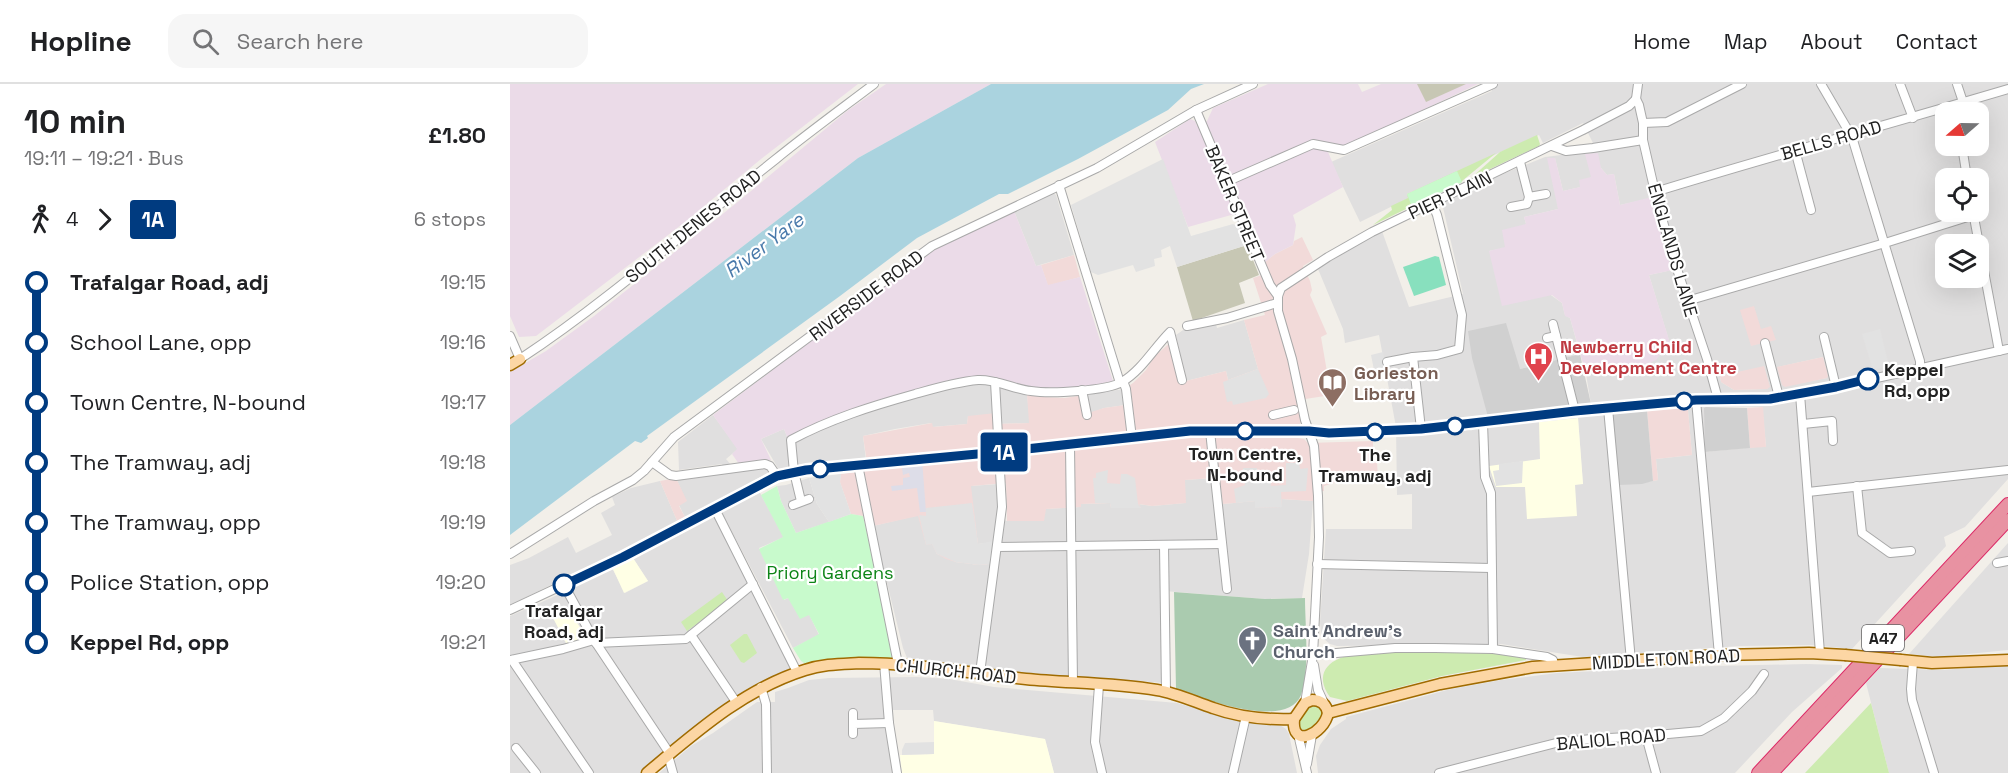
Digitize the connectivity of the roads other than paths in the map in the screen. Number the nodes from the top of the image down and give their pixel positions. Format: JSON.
{"nodes":[{"id":1,"x":874,"y":84,"type":"edge"},
{"id":2,"x":1252,"y":84,"type":"edge"},
{"id":3,"x":1492,"y":84,"type":"edge"},
{"id":4,"x":1639,"y":84,"type":"edge"},
{"id":5,"x":1743,"y":84,"type":"edge"},
{"id":6,"x":1821,"y":84,"type":"edge"},
{"id":7,"x":1900,"y":84,"type":"edge"},
{"id":8,"x":1957,"y":84,"type":"edge"},
{"id":9,"x":2008,"y":89,"type":"edge"},
{"id":10,"x":1636,"y":99,"type":"junction"},
{"id":11,"x":1958,"y":102,"type":"edge"},
{"id":12,"x":1970,"y":102,"type":"edge"},
{"id":13,"x":1196,"y":110,"type":"junction"},
{"id":14,"x":1935,"y":112,"type":"edge"},
{"id":15,"x":1913,"y":118,"type":"junction"},
{"id":16,"x":1643,"y":123,"type":"junction"},
{"id":17,"x":1850,"y":134,"type":"junction"},
{"id":18,"x":1643,"y":140,"type":"junction"},
{"id":19,"x":1552,"y":146,"type":"junction"},
{"id":20,"x":1795,"y":150,"type":"junction"},
{"id":21,"x":1520,"y":162,"type":"junction"},
{"id":22,"x":1226,"y":182,"type":"junction"},
{"id":23,"x":1059,"y":185,"type":"junction"},
{"id":24,"x":1655,"y":192,"type":"junction"},
{"id":25,"x":1546,"y":194,"type":"dead end"},
{"id":26,"x":1529,"y":197,"type":"junction"},
{"id":27,"x":1432,"y":203,"type":"junction"},
{"id":28,"x":1511,"y":207,"type":"dead end"},
{"id":29,"x":1811,"y":210,"type":"dead end"},
{"id":30,"x":1947,"y":222,"type":"edge"},
{"id":31,"x":1975,"y":222,"type":"edge"},
{"id":32,"x":1885,"y":243,"type":"junction"},
{"id":33,"x":1277,"y":300,"type":"junction"},
{"id":34,"x":1687,"y":301,"type":"junction"},
{"id":35,"x":1553,"y":324,"type":"dead end"},
{"id":36,"x":1187,"y":326,"type":"dead end"},
{"id":37,"x":510,"y":336,"type":"edge"},
{"id":38,"x":1824,"y":337,"type":"dead end"},
{"id":39,"x":1765,"y":343,"type":"dead end"},
{"id":40,"x":2003,"y":350,"type":"edge"},
{"id":41,"x":1413,"y":357,"type":"junction"},
{"id":42,"x":520,"y":358,"type":"junction"},
{"id":43,"x":1387,"y":362,"type":"dead end"},
{"id":44,"x":510,"y":365,"type":"edge"},
{"id":45,"x":1920,"y":368,"type":"junction"},
{"id":46,"x":1182,"y":380,"type":"dead end"},
{"id":47,"x":995,"y":382,"type":"junction"},
{"id":48,"x":1122,"y":382,"type":"junction"},
{"id":49,"x":1836,"y":387,"type":"junction"},
{"id":50,"x":1082,"y":390,"type":"junction"},
{"id":51,"x":1800,"y":394,"type":"junction"},
{"id":52,"x":1779,"y":397,"type":"junction"},
{"id":53,"x":1718,"y":399,"type":"junction"},
{"id":54,"x":1696,"y":400,"type":"junction"},
{"id":55,"x":1608,"y":408,"type":"junction"},
{"id":56,"x":1294,"y":410,"type":"dead end"},
{"id":57,"x":1575,"y":411,"type":"junction"},
{"id":58,"x":1087,"y":415,"type":"dead end"},
{"id":59,"x":1273,"y":415,"type":"dead end"},
{"id":60,"x":1483,"y":423,"type":"junction"},
{"id":61,"x":1803,"y":424,"type":"junction"},
{"id":62,"x":1421,"y":429,"type":"junction"},
{"id":63,"x":1210,"y":431,"type":"junction"},
{"id":64,"x":1309,"y":431,"type":"junction"},
{"id":65,"x":1132,"y":438,"type":"junction"},
{"id":66,"x":1833,"y":441,"type":"dead end"},
{"id":67,"x":1070,"y":445,"type":"junction"},
{"id":68,"x":999,"y":452,"type":"junction"},
{"id":69,"x":652,"y":462,"type":"junction"},
{"id":70,"x":858,"y":465,"type":"junction"},
{"id":71,"x":2008,"y":470,"type":"edge"},
{"id":72,"x":794,"y":472,"type":"junction"},
{"id":73,"x":777,"y":476,"type":"junction"},
{"id":74,"x":1857,"y":486,"type":"junction"},
{"id":75,"x":1808,"y":492,"type":"junction"},
{"id":76,"x":801,"y":502,"type":"dead end"},
{"id":77,"x":2008,"y":504,"type":"edge"},
{"id":78,"x":715,"y":509,"type":"junction"},
{"id":79,"x":2008,"y":520,"type":"edge"},
{"id":80,"x":1222,"y":544,"type":"junction"},
{"id":81,"x":1164,"y":545,"type":"junction"},
{"id":82,"x":1071,"y":546,"type":"junction"},
{"id":83,"x":997,"y":547,"type":"junction"},
{"id":84,"x":1911,"y":550,"type":"dead end"},
{"id":85,"x":510,"y":554,"type":"edge"},
{"id":86,"x":2008,"y":561,"type":"edge"},
{"id":87,"x":1997,"y":563,"type":"dead end"},
{"id":88,"x":1317,"y":564,"type":"junction"},
{"id":89,"x":1491,"y":568,"type":"junction"},
{"id":90,"x":753,"y":584,"type":"junction"},
{"id":91,"x":564,"y":585,"type":"junction"},
{"id":92,"x":1227,"y":589,"type":"dead end"},
{"id":93,"x":510,"y":610,"type":"edge"},
{"id":94,"x":691,"y":635,"type":"junction"},
{"id":95,"x":595,"y":641,"type":"junction"},
{"id":96,"x":1492,"y":649,"type":"junction"},
{"id":97,"x":1820,"y":653,"type":"junction"},
{"id":98,"x":1313,"y":655,"type":"junction"},
{"id":99,"x":1719,"y":655,"type":"junction"},
{"id":100,"x":511,"y":660,"type":"edge"},
{"id":101,"x":2008,"y":660,"type":"edge"},
{"id":102,"x":1631,"y":661,"type":"junction"},
{"id":103,"x":1913,"y":662,"type":"junction"},
{"id":104,"x":885,"y":663,"type":"junction"},
{"id":105,"x":898,"y":664,"type":"junction"},
{"id":106,"x":1554,"y":665,"type":"junction"},
{"id":107,"x":797,"y":672,"type":"junction"},
{"id":108,"x":980,"y":673,"type":"junction"},
{"id":109,"x":1764,"y":674,"type":"dead end"},
{"id":110,"x":1073,"y":683,"type":"junction"},
{"id":111,"x":1099,"y":685,"type":"junction"},
{"id":112,"x":761,"y":687,"type":"junction"},
{"id":113,"x":1166,"y":692,"type":"junction"},
{"id":114,"x":734,"y":699,"type":"dead end"},
{"id":115,"x":1305,"y":703,"type":"junction"},
{"id":116,"x":1326,"y":708,"type":"junction"},
{"id":117,"x":853,"y":713,"type":"dead end"},
{"id":118,"x":1246,"y":716,"type":"junction"},
{"id":119,"x":1294,"y":719,"type":"junction"},
{"id":120,"x":889,"y":723,"type":"junction"},
{"id":121,"x":853,"y":724,"type":"junction"},
{"id":122,"x":854,"y":734,"type":"dead end"},
{"id":123,"x":1298,"y":734,"type":"junction"},
{"id":124,"x":1312,"y":735,"type":"junction"},
{"id":125,"x":1646,"y":736,"type":"junction"},
{"id":126,"x":516,"y":748,"type":"dead end"},
{"id":127,"x":669,"y":754,"type":"junction"},
{"id":128,"x":1306,"y":772,"type":"edge"},
{"id":129,"x":536,"y":773,"type":"edge"},
{"id":130,"x":589,"y":773,"type":"edge"},
{"id":131,"x":647,"y":773,"type":"edge"},
{"id":132,"x":673,"y":773,"type":"edge"},
{"id":133,"x":767,"y":773,"type":"edge"},
{"id":134,"x":897,"y":773,"type":"edge"},
{"id":135,"x":1102,"y":773,"type":"edge"},
{"id":136,"x":1233,"y":773,"type":"edge"},
{"id":137,"x":1439,"y":773,"type":"edge"},
{"id":138,"x":1656,"y":773,"type":"edge"},
{"id":139,"x":1758,"y":773,"type":"edge"},
{"id":140,"x":1772,"y":773,"type":"edge"},
{"id":141,"x":1934,"y":773,"type":"edge"}],
"edges":[{"from":1,"to":42,"type":"street","name":"SOUTH DENES ROAD"},
{"from":2,"to":13,"type":"street","name":"RIVERSIDE ROAD"},
{"from":3,"to":22,"type":"street"},
{"from":4,"to":10,"type":"street"},
{"from":5,"to":16,"type":"street"},
{"from":6,"to":17,"type":"street"},
{"from":7,"to":15,"type":"street"},
{"from":8,"to":11,"type":"street"},
{"from":9,"to":12,"type":"street","name":"BELLS ROAD"},
{"from":10,"to":16,"type":"street","name":"ENGLANDS LANE"},
{"from":10,"to":19,"type":"street","name":"PIER PLAIN"},
{"from":13,"to":22,"type":"street","name":"BAKER STREET"},
{"from":13,"to":23,"type":"street","name":"RIVERSIDE ROAD"},
{"from":14,"to":15,"type":"street","name":"BELLS ROAD"},
{"from":15,"to":17,"type":"street","name":"BELLS ROAD"},
{"from":16,"to":18,"type":"street","name":"ENGLANDS LANE"},
{"from":17,"to":20,"type":"street","name":"BELLS ROAD"},
{"from":17,"to":32,"type":"street"},
{"from":18,"to":19,"type":"street"},
{"from":18,"to":24,"type":"street","name":"ENGLANDS LANE"},
{"from":19,"to":21,"type":"street","name":"PIER PLAIN"},
{"from":20,"to":24,"type":"street","name":"BELLS ROAD"},
{"from":20,"to":29,"type":"street"},
{"from":21,"to":26,"type":"street"},
{"from":21,"to":27,"type":"street","name":"PIER PLAIN"},
{"from":22,"to":33,"type":"street","name":"BAKER STREET"},
{"from":23,"to":48,"type":"street"},
{"from":23,"to":69,"type":"street","name":"RIVERSIDE ROAD"},
{"from":24,"to":34,"type":"street","name":"ENGLANDS LANE"},
{"from":25,"to":26,"type":"street"},
{"from":26,"to":28,"type":"street"},
{"from":27,"to":33,"type":"street","name":"PIER PLAIN"},
{"from":27,"to":41,"type":"street"},
{"from":30,"to":32,"type":"street"},
{"from":31,"to":40,"type":"street"},
{"from":32,"to":34,"type":"street"},
{"from":32,"to":45,"type":"street"},
{"from":33,"to":36,"type":"street"},
{"from":33,"to":64,"type":"street","name":"BAKER STREET"},
{"from":34,"to":53,"type":"street","name":"ENGLANDS LANE"},
{"from":35,"to":57,"type":"street"},
{"from":37,"to":42,"type":"street"},
{"from":38,"to":49,"type":"street"},
{"from":39,"to":52,"type":"street"},
{"from":40,"to":45,"type":"street"},
{"from":41,"to":43,"type":"street"},
{"from":41,"to":62,"type":"street"},
{"from":42,"to":44,"type":"main road","name":"SOUTH DENES ROAD"},
{"from":45,"to":49,"type":"street"},
{"from":46,"to":48,"type":"street"},
{"from":47,"to":50,"type":"street"},
{"from":47,"to":68,"type":"street"},
{"from":47,"to":72,"type":"street"},
{"from":48,"to":50,"type":"street"},
{"from":48,"to":65,"type":"street"},
{"from":49,"to":51,"type":"street"},
{"from":50,"to":58,"type":"street"},
{"from":51,"to":52,"type":"street"},
{"from":51,"to":61,"type":"street"},
{"from":52,"to":53,"type":"street"},
{"from":53,"to":54,"type":"street"},
{"from":54,"to":55,"type":"street"},
{"from":54,"to":99,"type":"street"},
{"from":55,"to":57,"type":"street"},
{"from":55,"to":102,"type":"street"},
{"from":56,"to":59,"type":"street"},
{"from":57,"to":60,"type":"street"},
{"from":60,"to":62,"type":"street"},
{"from":60,"to":89,"type":"street"},
{"from":61,"to":66,"type":"street"},
{"from":61,"to":75,"type":"street"},
{"from":62,"to":64,"type":"street"},
{"from":63,"to":64,"type":"street"},
{"from":63,"to":65,"type":"street"},
{"from":63,"to":80,"type":"street"},
{"from":64,"to":88,"type":"street","name":"BAKER STREET"},
{"from":65,"to":67,"type":"street"},
{"from":67,"to":68,"type":"street"},
{"from":67,"to":82,"type":"street"},
{"from":68,"to":70,"type":"street"},
{"from":68,"to":83,"type":"street"},
{"from":69,"to":73,"type":"street"},
{"from":69,"to":85,"type":"street","name":"RIVERSIDE ROAD"},
{"from":70,"to":72,"type":"street"},
{"from":70,"to":105,"type":"street"},
{"from":71,"to":74,"type":"street"},
{"from":72,"to":73,"type":"street"},
{"from":72,"to":76,"type":"street"},
{"from":73,"to":78,"type":"street"},
{"from":74,"to":75,"type":"street"},
{"from":74,"to":84,"type":"street"},
{"from":75,"to":97,"type":"street"},
{"from":77,"to":139,"type":"highway","number":"A47"},
{"from":78,"to":90,"type":"street"},
{"from":78,"to":91,"type":"street"},
{"from":79,"to":140,"type":"highway","number":"A47"},
{"from":80,"to":81,"type":"street"},
{"from":80,"to":92,"type":"street"},
{"from":81,"to":82,"type":"street"},
{"from":81,"to":113,"type":"street"},
{"from":82,"to":83,"type":"street"},
{"from":82,"to":110,"type":"street"},
{"from":83,"to":108,"type":"street"},
{"from":86,"to":87,"type":"street"},
{"from":88,"to":89,"type":"street"},
{"from":88,"to":98,"type":"street","name":"BAKER STREET"},
{"from":89,"to":96,"type":"street"},
{"from":90,"to":94,"type":"street"},
{"from":90,"to":107,"type":"street"},
{"from":91,"to":93,"type":"street"},
{"from":91,"to":95,"type":"street"},
{"from":94,"to":95,"type":"street"},
{"from":94,"to":114,"type":"street"},
{"from":95,"to":100,"type":"street"},
{"from":95,"to":127,"type":"street"},
{"from":96,"to":98,"type":"street"},
{"from":96,"to":106,"type":"street"},
{"from":97,"to":99,"type":"main road","name":"MIDDLETON ROAD"},
{"from":97,"to":103,"type":"main road","name":"MIDDLETON ROAD","bridge":true},
{"from":98,"to":115,"type":"street"},
{"from":98,"to":116,"type":"street"},
{"from":99,"to":102,"type":"main road","name":"MIDDLETON ROAD"},
{"from":100,"to":130,"type":"street"},
{"from":101,"to":103,"type":"main road","name":"MIDDLETON ROAD"},
{"from":102,"to":106,"type":"main road","name":"MIDDLETON ROAD"},
{"from":103,"to":141,"type":"street"},
{"from":104,"to":105,"type":"main road","name":"CHURCH ROAD"},
{"from":104,"to":107,"type":"main road","name":"CHURCH ROAD"},
{"from":104,"to":120,"type":"street"},
{"from":105,"to":108,"type":"main road","name":"CHURCH ROAD"},
{"from":106,"to":116,"type":"main road","name":"MIDDLETON ROAD"},
{"from":107,"to":112,"type":"main road","name":"CHURCH ROAD"},
{"from":108,"to":110,"type":"main road","name":"CHURCH ROAD"},
{"from":109,"to":125,"type":"street","name":"BALIOL ROAD"},
{"from":110,"to":111,"type":"main road","name":"CHURCH ROAD"},
{"from":111,"to":113,"type":"main road","name":"CHURCH ROAD"},
{"from":111,"to":135,"type":"street"},
{"from":112,"to":127,"type":"main road","name":"CHURCH ROAD"},
{"from":112,"to":133,"type":"street"},
{"from":113,"to":118,"type":"main road","name":"CHURCH ROAD"},
{"from":115,"to":116,"type":"main road"},
{"from":115,"to":119,"type":"main road"},
{"from":116,"to":124,"type":"main road"},
{"from":117,"to":121,"type":"street"},
{"from":118,"to":119,"type":"main road","name":"CHURCH ROAD"},
{"from":118,"to":136,"type":"street"},
{"from":119,"to":123,"type":"main road"},
{"from":120,"to":121,"type":"street"},
{"from":120,"to":134,"type":"street"},
{"from":121,"to":122,"type":"street"},
{"from":123,"to":124,"type":"main road"},
{"from":123,"to":128,"type":"street"},
{"from":124,"to":128,"type":"street"},
{"from":125,"to":137,"type":"street","name":"BALIOL ROAD"},
{"from":125,"to":138,"type":"street"},
{"from":126,"to":129,"type":"street"},
{"from":127,"to":131,"type":"main road","name":"CHURCH ROAD"},
{"from":127,"to":132,"type":"street"}]}
